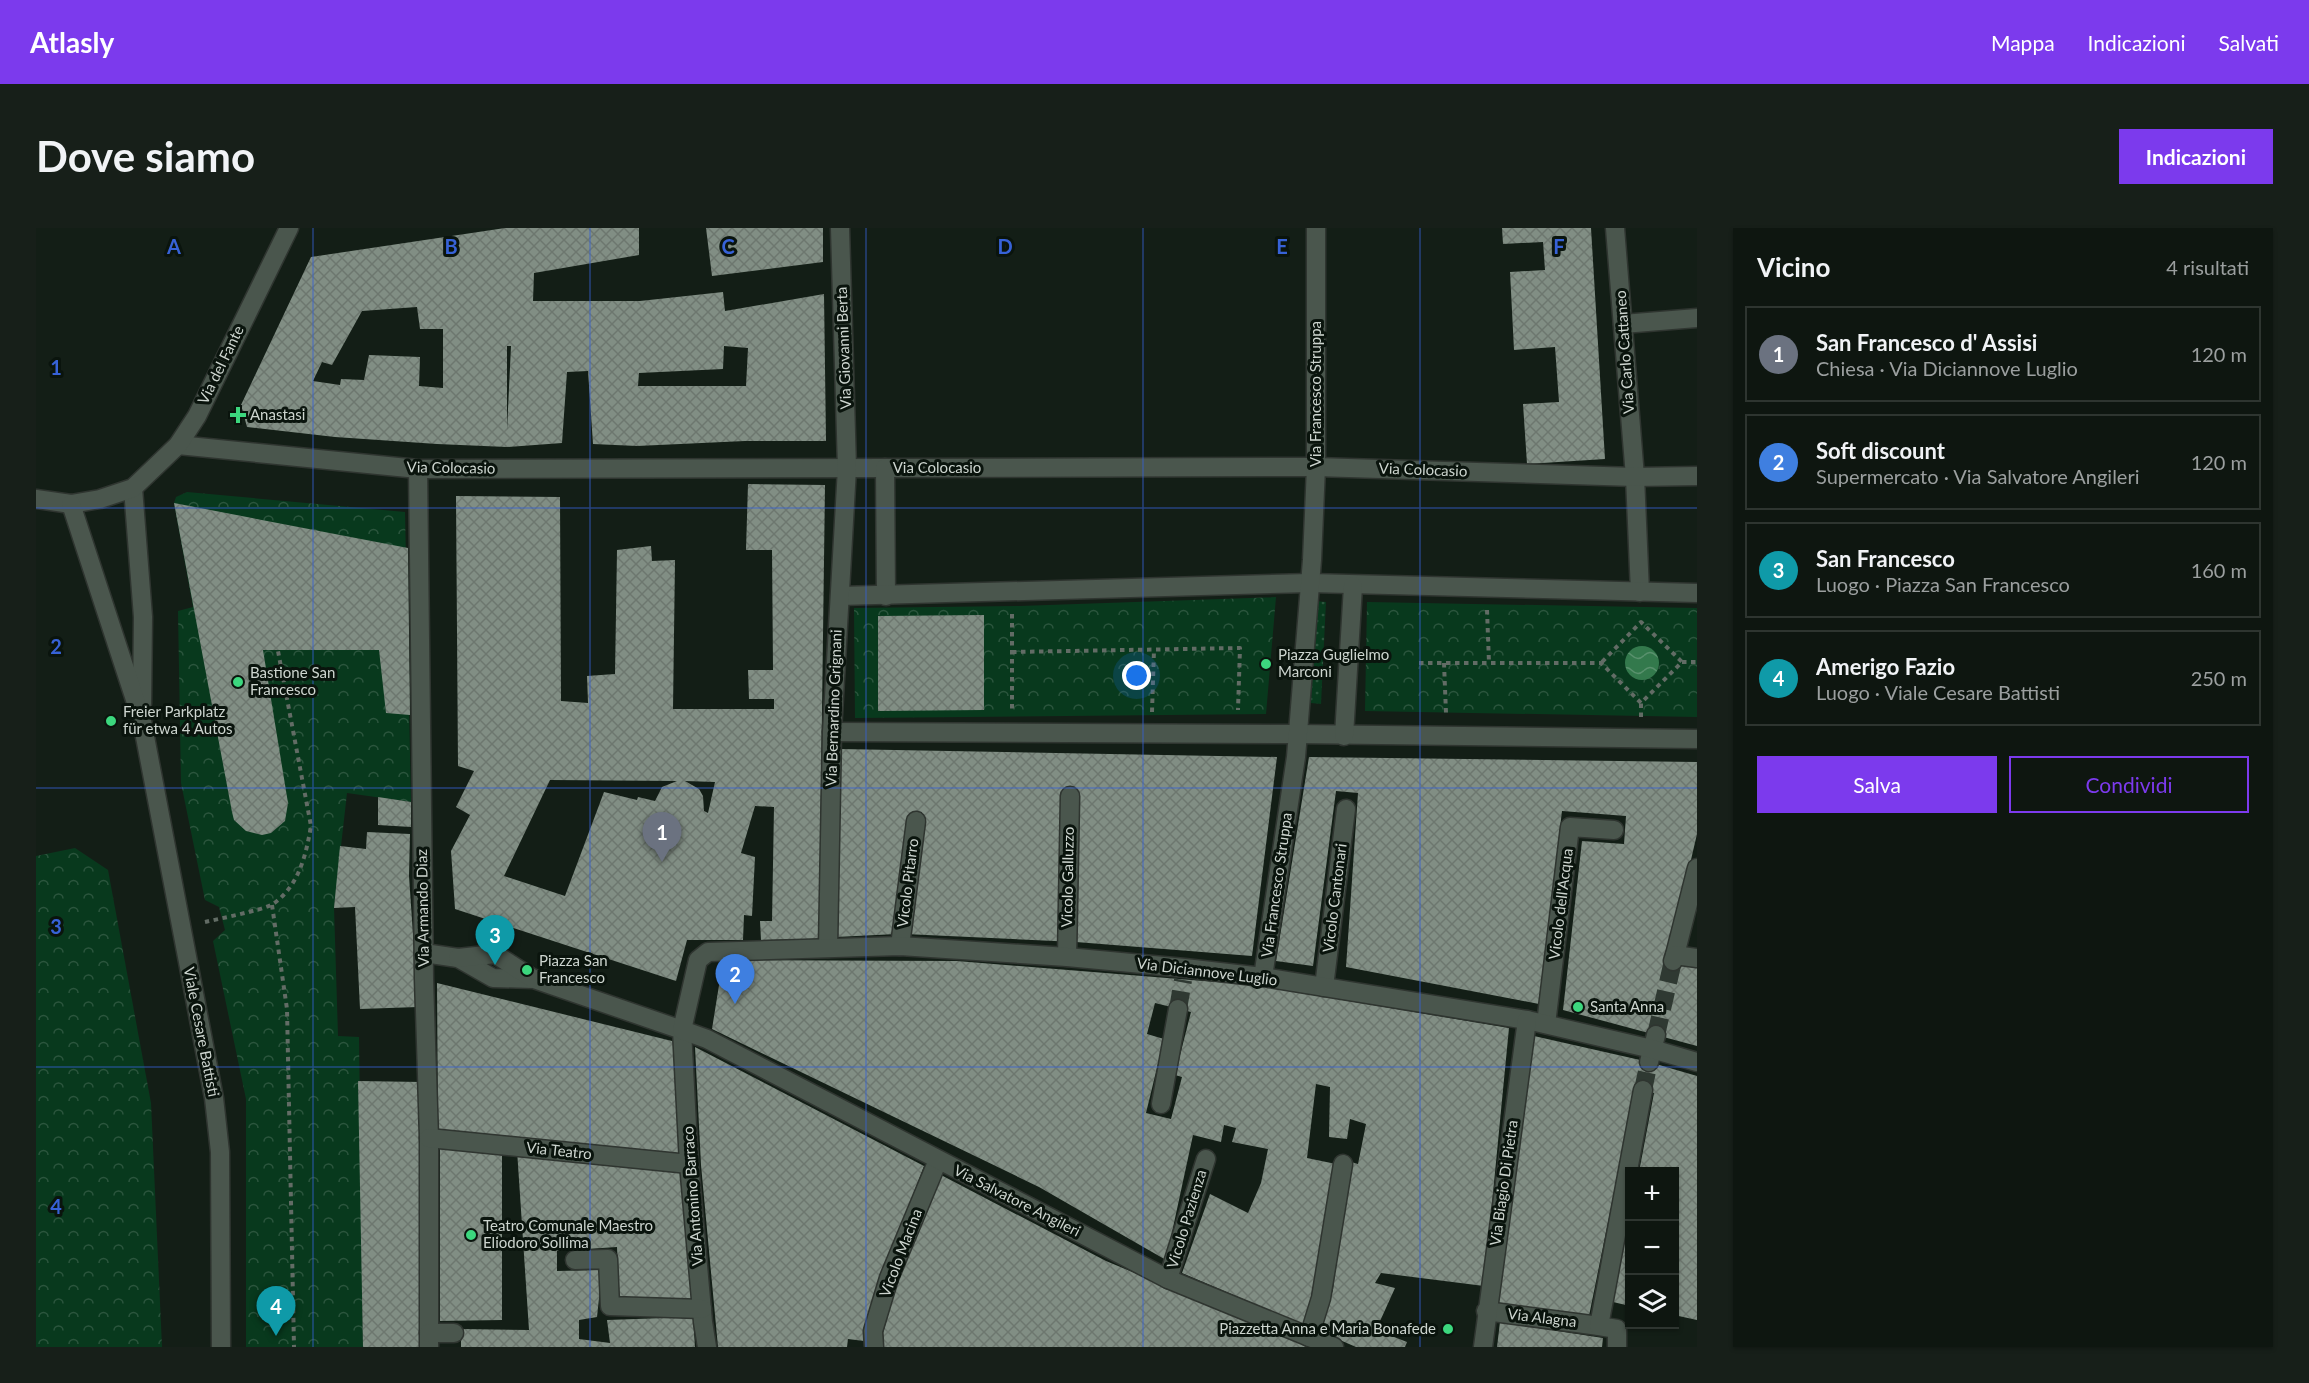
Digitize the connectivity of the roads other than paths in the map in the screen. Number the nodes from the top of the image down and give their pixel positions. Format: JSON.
{"nodes":[{"id":1,"x":288,"y":228,"type":"edge"},
{"id":2,"x":840,"y":228,"type":"edge"},
{"id":3,"x":1316,"y":228,"type":"edge"},
{"id":4,"x":1615,"y":228,"type":"edge"},
{"id":5,"x":1697,"y":318,"type":"edge"},
{"id":6,"x":1623,"y":324,"type":"junction"},
{"id":7,"x":178,"y":446,"type":"junction"},
{"id":8,"x":1316,"y":467,"type":"junction"},
{"id":9,"x":847,"y":468,"type":"junction"},
{"id":10,"x":885,"y":468,"type":"junction"},
{"id":11,"x":418,"y":469,"type":"junction"},
{"id":12,"x":1697,"y":476,"type":"edge"},
{"id":13,"x":1635,"y":477,"type":"junction"},
{"id":14,"x":133,"y":488,"type":"junction"},
{"id":15,"x":36,"y":499,"type":"edge"},
{"id":16,"x":71,"y":504,"type":"junction"},
{"id":17,"x":1310,"y":584,"type":"junction"},
{"id":18,"x":1353,"y":586,"type":"junction"},
{"id":19,"x":1640,"y":592,"type":"junction"},
{"id":20,"x":1697,"y":593,"type":"edge"},
{"id":21,"x":840,"y":596,"type":"junction"},
{"id":22,"x":886,"y":596,"type":"junction"},
{"id":23,"x":142,"y":721,"type":"junction"},
{"id":24,"x":831,"y":732,"type":"junction"},
{"id":25,"x":1297,"y":734,"type":"junction"},
{"id":26,"x":1344,"y":735,"type":"junction"},
{"id":27,"x":1697,"y":739,"type":"edge"},
{"id":28,"x":1070,"y":796,"type":"dead end"},
{"id":29,"x":1346,"y":809,"type":"dead end"},
{"id":30,"x":916,"y":821,"type":"dead end"},
{"id":31,"x":1614,"y":830,"type":"dead end"},
{"id":32,"x":1697,"y":868,"type":"edge"},
{"id":33,"x":900,"y":946,"type":"junction"},
{"id":34,"x":828,"y":948,"type":"junction"},
{"id":35,"x":424,"y":952,"type":"junction"},
{"id":36,"x":708,"y":952,"type":"joint"},
{"id":37,"x":1067,"y":957,"type":"junction"},
{"id":38,"x":1697,"y":958,"type":"edge"},
{"id":39,"x":1263,"y":977,"type":"junction"},
{"id":40,"x":1324,"y":987,"type":"junction"},
{"id":41,"x":1178,"y":1009,"type":"tunnel mouth"},
{"id":42,"x":1527,"y":1020,"type":"junction"},
{"id":43,"x":1546,"y":1024,"type":"junction"},
{"id":44,"x":683,"y":1037,"type":"junction"},
{"id":45,"x":1697,"y":1062,"type":"edge"},
{"id":46,"x":1643,"y":1090,"type":"tunnel mouth"},
{"id":47,"x":1161,"y":1104,"type":"dead end"},
{"id":48,"x":429,"y":1138,"type":"junction"},
{"id":49,"x":1206,"y":1159,"type":"dead end"},
{"id":50,"x":938,"y":1160,"type":"junction"},
{"id":51,"x":689,"y":1164,"type":"junction"},
{"id":52,"x":1343,"y":1164,"type":"dead end"},
{"id":53,"x":575,"y":1260,"type":"dead end"},
{"id":54,"x":1168,"y":1279,"type":"junction"},
{"id":55,"x":702,"y":1309,"type":"junction"},
{"id":56,"x":1486,"y":1311,"type":"junction"},
{"id":57,"x":1599,"y":1326,"type":"junction"},
{"id":58,"x":454,"y":1333,"type":"dead end"},
{"id":59,"x":1309,"y":1337,"type":"junction"},
{"id":60,"x":429,"y":1340,"type":"edge"},
{"id":61,"x":221,"y":1347,"type":"edge"},
{"id":62,"x":707,"y":1347,"type":"edge"},
{"id":63,"x":874,"y":1347,"type":"edge"},
{"id":64,"x":1334,"y":1347,"type":"edge"},
{"id":65,"x":1483,"y":1347,"type":"edge"},
{"id":66,"x":1617,"y":1347,"type":"edge"}],
"edges":[{"from":1,"to":7,"type":"street","name":"Via del Fante"},
{"from":2,"to":9,"type":"street","name":"Via Giovanni Berta"},
{"from":3,"to":8,"type":"street","name":"Via Francesco Struppa"},
{"from":4,"to":6,"type":"street","name":"Via Carlo Cattaneo"},
{"from":5,"to":6,"type":"street"},
{"from":6,"to":13,"type":"street","name":"Via Carlo Cattaneo"},
{"from":7,"to":11,"type":"street","name":"Via Colocasio"},
{"from":7,"to":14,"type":"street","name":"Via del Fante"},
{"from":8,"to":10,"type":"street","name":"Via Colocasio"},
{"from":8,"to":13,"type":"street","name":"Via Colocasio"},
{"from":8,"to":17,"type":"street","name":"Via Francesco Struppa"},
{"from":9,"to":10,"type":"street","name":"Via Colocasio"},
{"from":9,"to":11,"type":"street","name":"Via Colocasio"},
{"from":9,"to":21,"type":"street","name":"Via Bernardino Grignani"},
{"from":10,"to":22,"type":"street"},
{"from":11,"to":35,"type":"street","name":"Via Armando Diaz"},
{"from":12,"to":13,"type":"street","name":"Via Colocasio"},
{"from":13,"to":19,"type":"street","name":"Via Carlo Cattaneo"},
{"from":14,"to":16,"type":"street"},
{"from":14,"to":23,"type":"street","name":"Viale Cesare Battisti"},
{"from":15,"to":16,"type":"street"},
{"from":16,"to":23,"type":"street","name":"Viale Cesare Battisti"},
{"from":17,"to":18,"type":"street"},
{"from":17,"to":22,"type":"street"},
{"from":17,"to":25,"type":"street","name":"Via Francesco Struppa"},
{"from":18,"to":19,"type":"street"},
{"from":18,"to":26,"type":"street"},
{"from":19,"to":20,"type":"street"},
{"from":21,"to":22,"type":"street"},
{"from":21,"to":24,"type":"street","name":"Via Bernardino Grignani"},
{"from":23,"to":61,"type":"street","name":"Viale Cesare Battisti"},
{"from":24,"to":25,"type":"street"},
{"from":24,"to":34,"type":"street","name":"Via Bernardino Grignani"},
{"from":25,"to":26,"type":"street"},
{"from":25,"to":39,"type":"street","name":"Via Francesco Struppa"},
{"from":26,"to":27,"type":"street"},
{"from":28,"to":37,"type":"street","name":"Vicolo Galluzzo"},
{"from":29,"to":40,"type":"street","name":"Vicolo Cantonari"},
{"from":30,"to":33,"type":"street","name":"Vicolo Pitarro"},
{"from":31,"to":43,"type":"street","name":"Vicolo dell'Acqua"},
{"from":32,"to":38,"type":"street"},
{"from":33,"to":34,"type":"street","name":"Via Diciannove Luglio"},
{"from":33,"to":37,"type":"street","name":"Via Diciannove Luglio"},
{"from":34,"to":36,"type":"street","name":"Via Diciannove Luglio"},
{"from":35,"to":44,"type":"street"},
{"from":35,"to":48,"type":"street","name":"Via Armando Diaz"},
{"from":36,"to":44,"type":"street","name":"Via Antonino Barraco"},
{"from":37,"to":39,"type":"street","name":"Via Diciannove Luglio"},
{"from":39,"to":40,"type":"street","name":"Via Diciannove Luglio"},
{"from":40,"to":42,"type":"street","name":"Via Diciannove Luglio"},
{"from":41,"to":47,"type":"street"},
{"from":42,"to":43,"type":"street","name":"Via Diciannove Luglio"},
{"from":42,"to":56,"type":"street","name":"Via Biagio Di Pietra"},
{"from":43,"to":45,"type":"street","name":"Via Diciannove Luglio"},
{"from":44,"to":50,"type":"street","name":"Via Salvatore Angileri"},
{"from":44,"to":51,"type":"street","name":"Via Antonino Barraco"},
{"from":46,"to":57,"type":"street"},
{"from":48,"to":51,"type":"street","name":"Via Teatro"},
{"from":48,"to":60,"type":"street","name":"Via Armando Diaz"},
{"from":49,"to":54,"type":"street","name":"Vicolo Pazienza"},
{"from":50,"to":54,"type":"street","name":"Via Salvatore Angileri"},
{"from":50,"to":63,"type":"street","name":"Vicolo Macina"},
{"from":51,"to":55,"type":"street","name":"Via Antonino Barraco"},
{"from":52,"to":59,"type":"street"},
{"from":53,"to":55,"type":"street"},
{"from":54,"to":59,"type":"street","name":"Via Salvatore Angileri"},
{"from":55,"to":62,"type":"street","name":"Via Antonino Barraco"},
{"from":56,"to":57,"type":"street","name":"Via Alagna"},
{"from":56,"to":65,"type":"street","name":"Via Biagio Di Pietra"},
{"from":57,"to":66,"type":"street"},
{"from":58,"to":60,"type":"street"},
{"from":59,"to":64,"type":"street","name":"Via Salvatore Angileri"}]}
